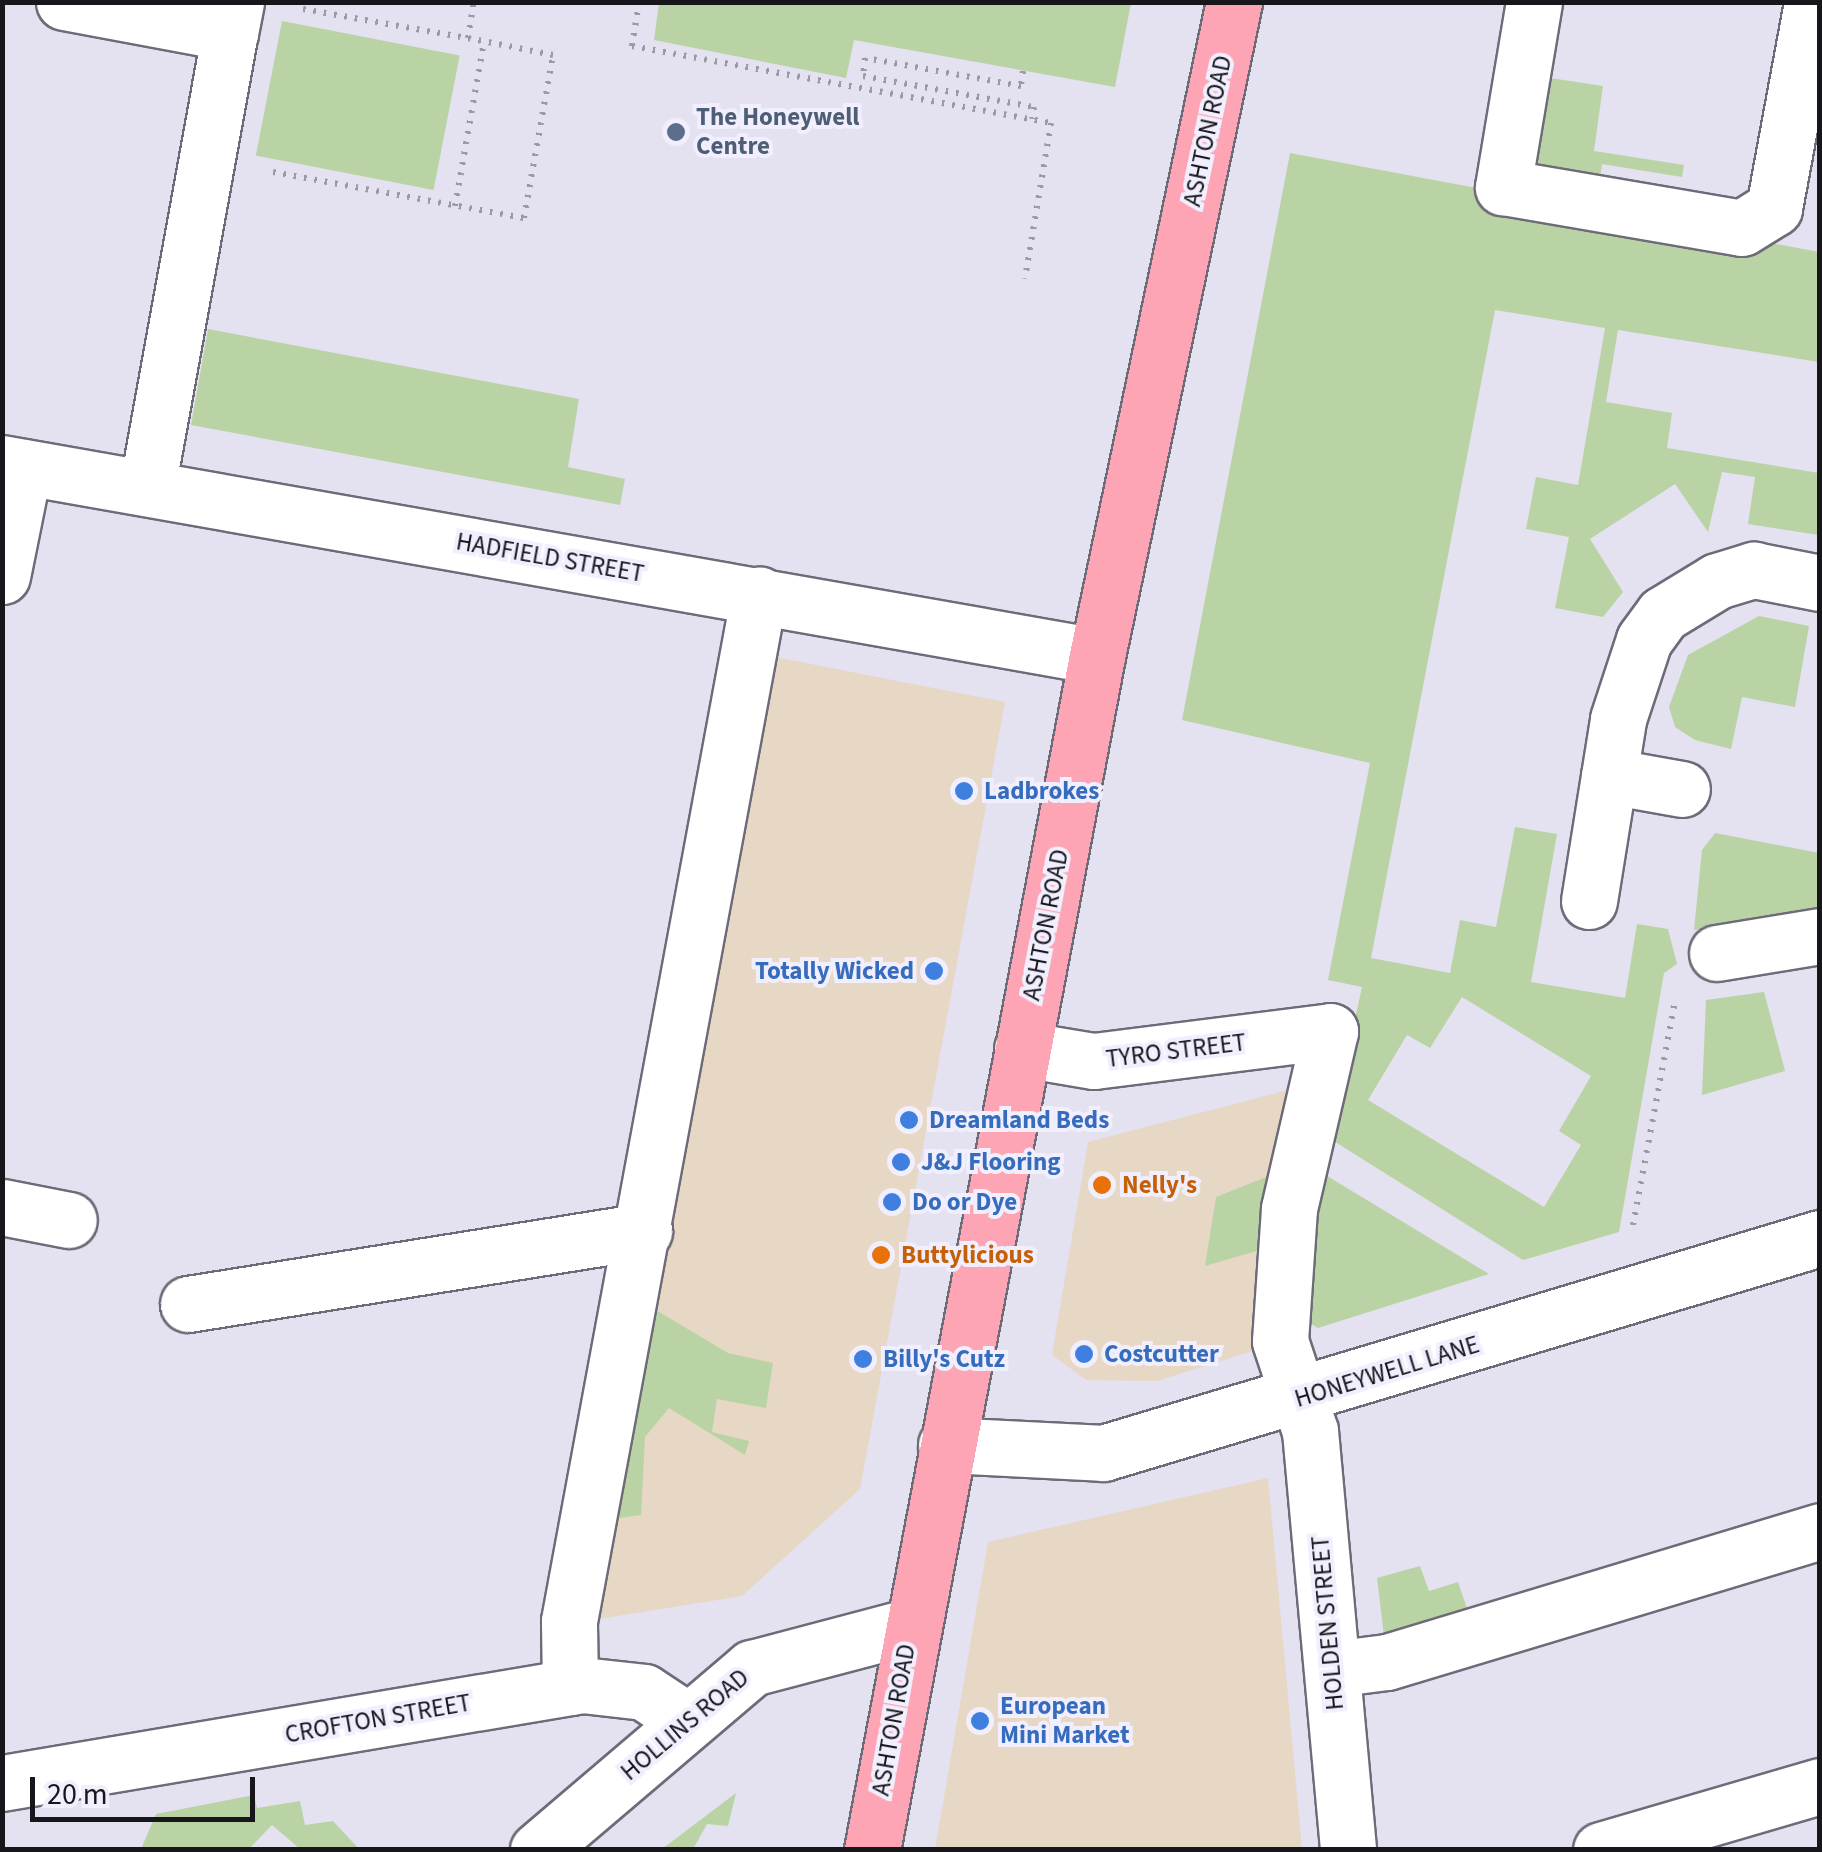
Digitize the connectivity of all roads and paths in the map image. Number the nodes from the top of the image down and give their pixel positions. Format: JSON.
{"nodes":[{"id":1,"x":64,"y":2,"type":"edge"},
{"id":2,"x":474,"y":2,"type":"edge"},
{"id":3,"x":640,"y":2,"type":"edge"},
{"id":4,"x":1234,"y":2,"type":"edge"},
{"id":5,"x":1534,"y":2,"type":"edge"},
{"id":6,"x":1812,"y":2,"type":"edge"},
{"id":7,"x":249,"y":13,"type":"edge"},
{"id":8,"x":468,"y":38,"type":"junction"},
{"id":9,"x":484,"y":42,"type":"junction"},
{"id":10,"x":1023,"y":71,"type":"dead end"},
{"id":11,"x":1032,"y":119,"type":"junction"},
{"id":12,"x":268,"y":171,"type":"dead end"},
{"id":13,"x":455,"y":206,"type":"junction"},
{"id":14,"x":1025,"y":278,"type":"dead end"},
{"id":15,"x":13,"y":465,"type":"edge"},
{"id":16,"x":147,"y":488,"type":"junction"},
{"id":17,"x":2,"y":576,"type":"edge"},
{"id":18,"x":1820,"y":583,"type":"edge"},
{"id":19,"x":759,"y":594,"type":"junction"},
{"id":20,"x":1097,"y":656,"type":"junction"},
{"id":21,"x":1609,"y":776,"type":"junction"},
{"id":22,"x":1682,"y":790,"type":"dead end"},
{"id":23,"x":1589,"y":902,"type":"dead end"},
{"id":24,"x":1820,"y":936,"type":"edge"},
{"id":25,"x":1717,"y":954,"type":"dead end"},
{"id":26,"x":1676,"y":994,"type":"dead end"},
{"id":27,"x":1330,"y":1031,"type":"joint"},
{"id":28,"x":1022,"y":1049,"type":"junction"},
{"id":29,"x":2,"y":1207,"type":"edge"},
{"id":30,"x":69,"y":1220,"type":"dead end"},
{"id":31,"x":644,"y":1231,"type":"junction"},
{"id":32,"x":1820,"y":1238,"type":"edge"},
{"id":33,"x":1635,"y":1246,"type":"dead end"},
{"id":34,"x":188,"y":1304,"type":"dead end"},
{"id":35,"x":1298,"y":1399,"type":"junction"},
{"id":36,"x":946,"y":1445,"type":"junction"},
{"id":37,"x":1820,"y":1531,"type":"edge"},
{"id":38,"x":911,"y":1626,"type":"junction"},
{"id":39,"x":1332,"y":1669,"type":"junction"},
{"id":40,"x":570,"y":1687,"type":"junction"},
{"id":41,"x":688,"y":1721,"type":"junction"},
{"id":42,"x":2,"y":1782,"type":"edge"},
{"id":43,"x":1820,"y":1786,"type":"edge"},
{"id":44,"x":538,"y":1850,"type":"edge"},
{"id":45,"x":872,"y":1850,"type":"edge"},
{"id":46,"x":1348,"y":1850,"type":"edge"},
{"id":47,"x":1601,"y":1850,"type":"edge"}],
"edges":[{"from":1,"to":7,"type":"street"},
{"from":2,"to":8,"type":"path"},
{"from":3,"to":11,"type":"path"},
{"from":4,"to":20,"type":"highway","name":"ASHTON ROAD"},
{"from":5,"to":6,"type":"street"},
{"from":7,"to":8,"type":"path"},
{"from":7,"to":16,"type":"street"},
{"from":8,"to":9,"type":"path"},
{"from":9,"to":13,"type":"path"},
{"from":9,"to":13,"type":"path"},
{"from":10,"to":11,"type":"path"},
{"from":11,"to":14,"type":"path"},
{"from":12,"to":13,"type":"path"},
{"from":15,"to":16,"type":"street","name":"HADFIELD STREET"},
{"from":15,"to":17,"type":"street"},
{"from":16,"to":19,"type":"street","name":"HADFIELD STREET"},
{"from":18,"to":21,"type":"street"},
{"from":19,"to":20,"type":"street","name":"HADFIELD STREET"},
{"from":19,"to":31,"type":"street"},
{"from":20,"to":28,"type":"highway","name":"ASHTON ROAD"},
{"from":21,"to":22,"type":"street"},
{"from":21,"to":23,"type":"street"},
{"from":24,"to":25,"type":"street"},
{"from":26,"to":33,"type":"path"},
{"from":27,"to":28,"type":"street","name":"TYRO STREET"},
{"from":27,"to":35,"type":"street","name":"HOLDEN STREET"},
{"from":28,"to":36,"type":"highway","name":"ASHTON ROAD"},
{"from":29,"to":30,"type":"street"},
{"from":31,"to":34,"type":"street"},
{"from":31,"to":40,"type":"street"},
{"from":32,"to":35,"type":"street","name":"HONEYWELL LANE"},
{"from":35,"to":36,"type":"street","name":"HONEYWELL LANE"},
{"from":35,"to":39,"type":"street","name":"HOLDEN STREET"},
{"from":36,"to":38,"type":"highway","name":"ASHTON ROAD"},
{"from":37,"to":39,"type":"street"},
{"from":38,"to":41,"type":"street","name":"HOLLINS ROAD"},
{"from":38,"to":45,"type":"highway","name":"ASHTON ROAD"},
{"from":39,"to":46,"type":"street","name":"HOLDEN STREET"},
{"from":40,"to":41,"type":"street","name":"CROFTON STREET"},
{"from":40,"to":42,"type":"street","name":"CROFTON STREET"},
{"from":41,"to":44,"type":"street","name":"HOLLINS ROAD"},
{"from":43,"to":47,"type":"street"}]}
